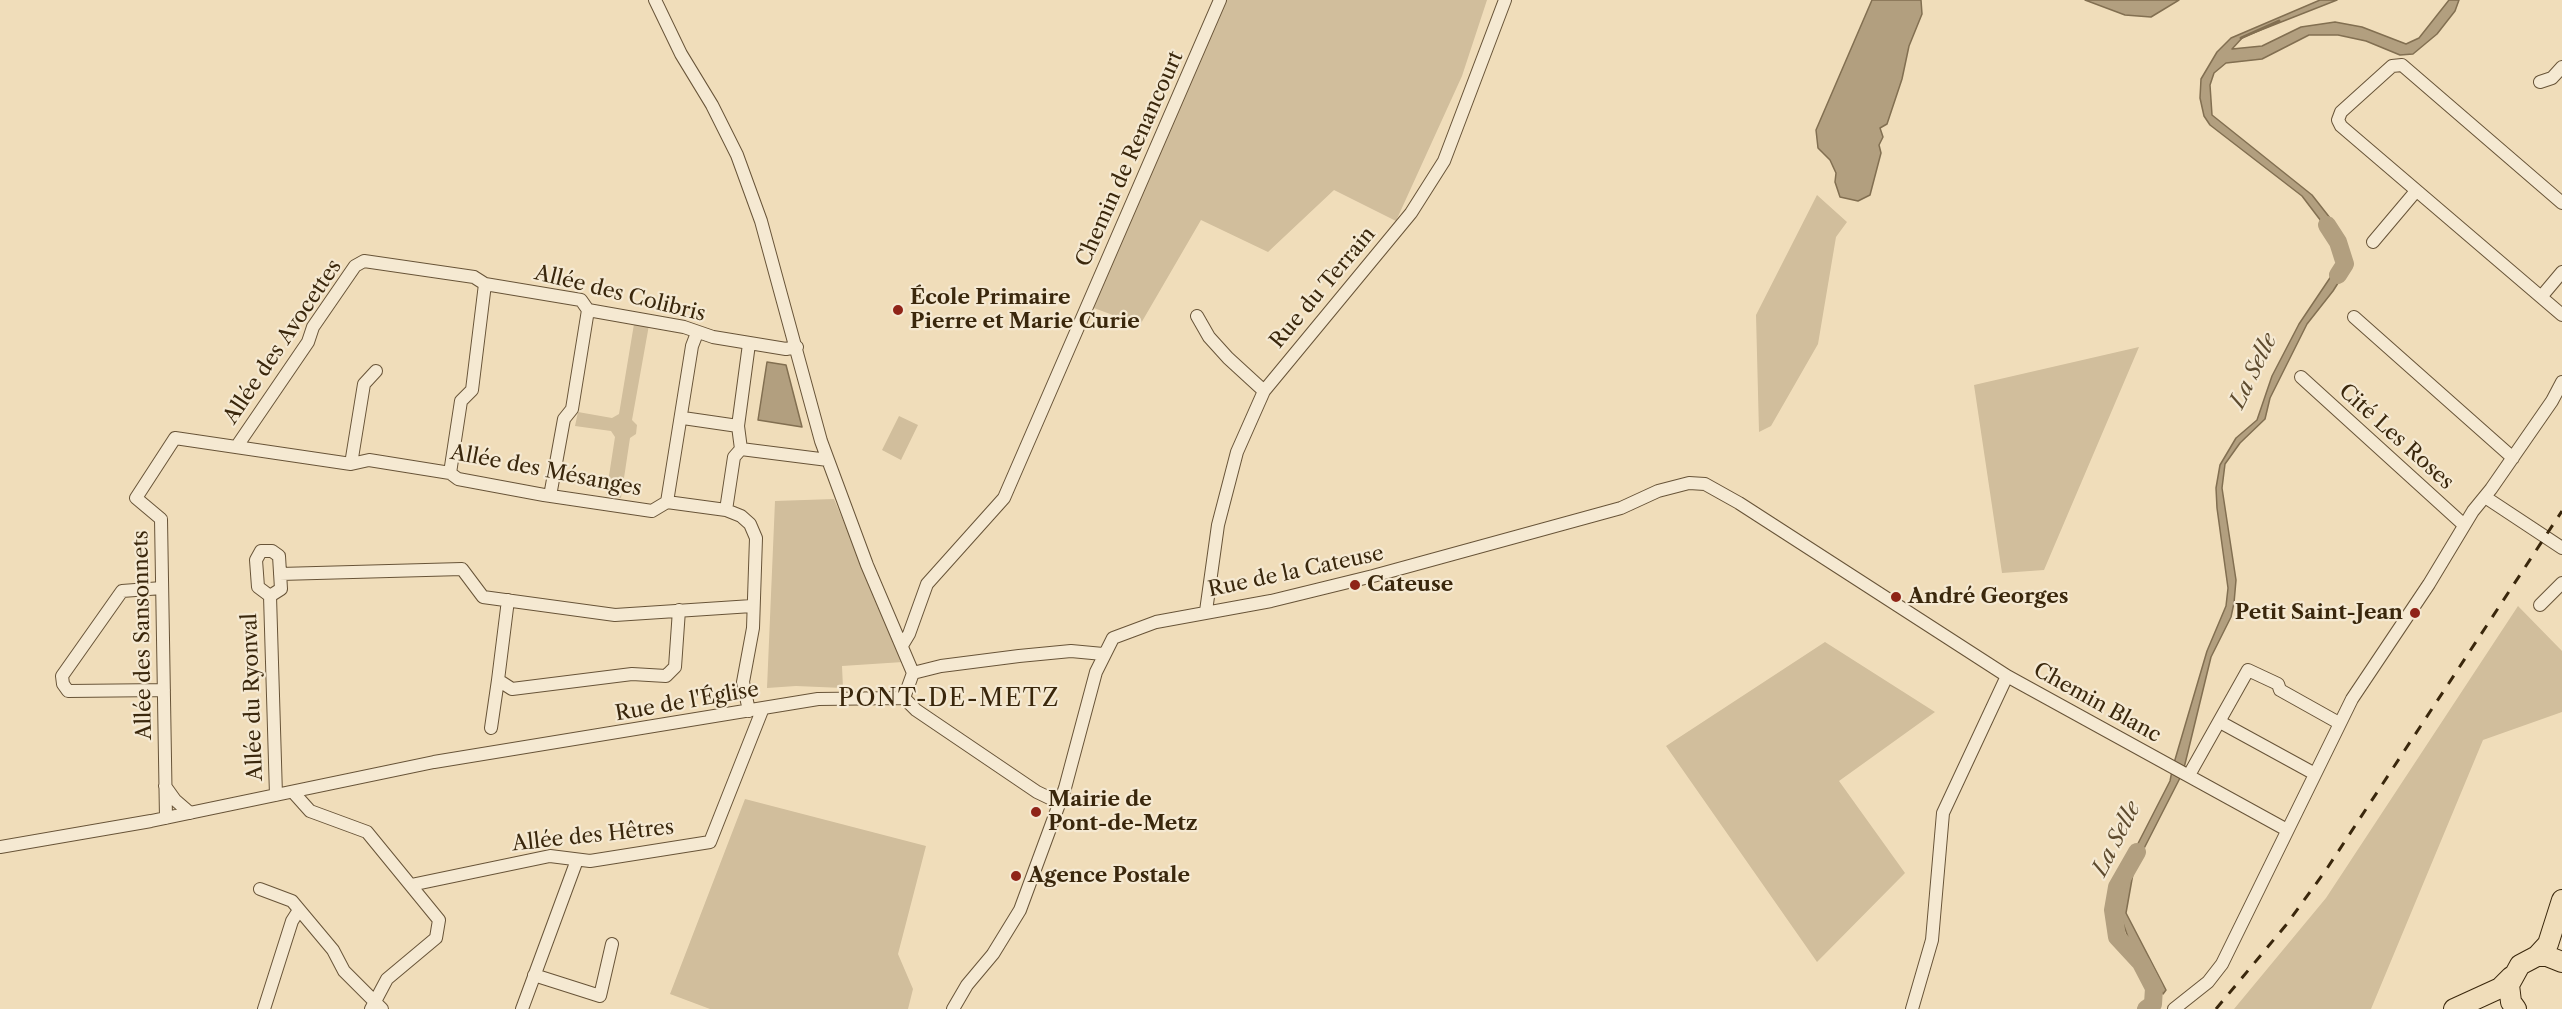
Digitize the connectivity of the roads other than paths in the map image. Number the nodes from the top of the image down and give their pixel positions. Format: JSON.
{"nodes":[{"id":1,"x":656,"y":0,"type":"edge"},
{"id":2,"x":1220,"y":0,"type":"edge"},
{"id":3,"x":1505,"y":0,"type":"edge"},
{"id":4,"x":2562,"y":67,"type":"edge"},
{"id":5,"x":2540,"y":82,"type":"dead end"},
{"id":6,"x":2416,"y":191,"type":"junction"},
{"id":7,"x":2562,"y":203,"type":"edge"},
{"id":8,"x":2373,"y":242,"type":"dead end"},
{"id":9,"x":364,"y":261,"type":"joint"},
{"id":10,"x":2562,"y":272,"type":"edge"},
{"id":11,"x":484,"y":284,"type":"junction"},
{"id":12,"x":2541,"y":297,"type":"junction"},
{"id":13,"x":588,"y":310,"type":"junction"},
{"id":14,"x":2562,"y":315,"type":"edge"},
{"id":15,"x":1197,"y":316,"type":"dead end"},
{"id":16,"x":2354,"y":317,"type":"dead end"},
{"id":17,"x":698,"y":333,"type":"junction"},
{"id":18,"x":749,"y":344,"type":"junction"},
{"id":19,"x":797,"y":347,"type":"junction"},
{"id":20,"x":376,"y":371,"type":"dead end"},
{"id":21,"x":2301,"y":377,"type":"dead end"},
{"id":22,"x":2562,"y":382,"type":"edge"},
{"id":23,"x":1264,"y":391,"type":"junction"},
{"id":24,"x":682,"y":418,"type":"junction"},
{"id":25,"x":738,"y":426,"type":"junction"},
{"id":26,"x":237,"y":446,"type":"junction"},
{"id":27,"x":741,"y":449,"type":"junction"},
{"id":28,"x":2513,"y":458,"type":"junction"},
{"id":29,"x":828,"y":460,"type":"junction"},
{"id":30,"x":351,"y":464,"type":"junction"},
{"id":31,"x":156,"y":466,"type":"joint"},
{"id":32,"x":450,"y":473,"type":"junction"},
{"id":33,"x":1689,"y":483,"type":"joint"},
{"id":34,"x":550,"y":496,"type":"junction"},
{"id":35,"x":2485,"y":497,"type":"junction"},
{"id":36,"x":667,"y":502,"type":"junction"},
{"id":37,"x":726,"y":510,"type":"junction"},
{"id":38,"x":2464,"y":525,"type":"junction"},
{"id":39,"x":2562,"y":548,"type":"edge"},
{"id":40,"x":280,"y":574,"type":"junction"},
{"id":41,"x":2562,"y":583,"type":"edge"},
{"id":42,"x":162,"y":588,"type":"junction"},
{"id":43,"x":270,"y":596,"type":"junction"},
{"id":44,"x":508,"y":600,"type":"junction"},
{"id":45,"x":2540,"y":605,"type":"dead end"},
{"id":46,"x":752,"y":606,"type":"junction"},
{"id":47,"x":679,"y":610,"type":"junction"},
{"id":48,"x":1206,"y":612,"type":"junction"},
{"id":49,"x":903,"y":644,"type":"junction"},
{"id":50,"x":1103,"y":654,"type":"junction"},
{"id":51,"x":913,"y":673,"type":"junction"},
{"id":52,"x":2007,"y":676,"type":"junction"},
{"id":53,"x":498,"y":680,"type":"junction"},
{"id":54,"x":164,"y":690,"type":"junction"},
{"id":55,"x":904,"y":698,"type":"junction"},
{"id":56,"x":763,"y":708,"type":"junction"},
{"id":57,"x":748,"y":711,"type":"junction"},
{"id":58,"x":2220,"y":723,"type":"junction"},
{"id":59,"x":2339,"y":723,"type":"junction"},
{"id":60,"x":491,"y":728,"type":"dead end"},
{"id":61,"x":2186,"y":773,"type":"junction"},
{"id":62,"x":2315,"y":774,"type":"junction"},
{"id":63,"x":165,"y":784,"type":"junction"},
{"id":64,"x":293,"y":792,"type":"junction"},
{"id":65,"x":276,"y":795,"type":"junction"},
{"id":66,"x":1060,"y":803,"type":"junction"},
{"id":67,"x":190,"y":813,"type":"junction"},
{"id":68,"x":166,"y":818,"type":"junction"},
{"id":69,"x":2287,"y":830,"type":"junction"},
{"id":70,"x":0,"y":847,"type":"edge"},
{"id":71,"x":577,"y":860,"type":"junction"},
{"id":72,"x":411,"y":885,"type":"junction"},
{"id":73,"x":260,"y":889,"type":"dead end"},
{"id":74,"x":2562,"y":900,"type":"edge"},
{"id":75,"x":299,"y":910,"type":"junction"},
{"id":76,"x":612,"y":944,"type":"dead end"},
{"id":77,"x":2536,"y":956,"type":"junction"},
{"id":78,"x":2562,"y":962,"type":"edge"},
{"id":79,"x":534,"y":975,"type":"junction"},
{"id":80,"x":2511,"y":977,"type":"junction"},
{"id":81,"x":376,"y":1006,"type":"edge"},
{"id":82,"x":264,"y":1009,"type":"edge"},
{"id":83,"x":522,"y":1009,"type":"edge"},
{"id":84,"x":953,"y":1009,"type":"edge"},
{"id":85,"x":1912,"y":1009,"type":"edge"},
{"id":86,"x":2174,"y":1009,"type":"edge"},
{"id":87,"x":2454,"y":1009,"type":"edge"},
{"id":88,"x":2504,"y":1009,"type":"edge"},
{"id":89,"x":2515,"y":1009,"type":"edge"}],
"edges":[{"from":1,"to":19,"type":"street"},
{"from":2,"to":49,"type":"street","name":"Chemin de Renancourt"},
{"from":3,"to":23,"type":"street","name":"Rue du Terrain"},
{"from":4,"to":5,"type":"street"},
{"from":6,"to":7,"type":"street"},
{"from":6,"to":8,"type":"street"},
{"from":6,"to":12,"type":"street"},
{"from":9,"to":11,"type":"street","name":"Allée des Colibris"},
{"from":9,"to":26,"type":"street","name":"Allée des Avocettes"},
{"from":10,"to":12,"type":"street"},
{"from":11,"to":13,"type":"street","name":"Allée des Colibris"},
{"from":11,"to":32,"type":"street"},
{"from":12,"to":14,"type":"street"},
{"from":13,"to":17,"type":"street","name":"Allée des Colibris"},
{"from":13,"to":34,"type":"street"},
{"from":15,"to":23,"type":"street"},
{"from":16,"to":28,"type":"street"},
{"from":17,"to":18,"type":"street","name":"Allée des Colibris"},
{"from":17,"to":24,"type":"street"},
{"from":18,"to":19,"type":"street","name":"Allée des Colibris"},
{"from":18,"to":25,"type":"street"},
{"from":19,"to":29,"type":"street"},
{"from":20,"to":30,"type":"street"},
{"from":21,"to":38,"type":"street","name":"Cité Les Roses"},
{"from":22,"to":28,"type":"street"},
{"from":23,"to":48,"type":"street","name":"Rue du Terrain"},
{"from":24,"to":25,"type":"street"},
{"from":24,"to":36,"type":"street"},
{"from":25,"to":27,"type":"street"},
{"from":26,"to":30,"type":"street","name":"Allée des Mésanges"},
{"from":26,"to":31,"type":"street","name":"Allée des Mésanges"},
{"from":27,"to":29,"type":"street"},
{"from":27,"to":37,"type":"street"},
{"from":28,"to":35,"type":"street"},
{"from":29,"to":49,"type":"street"},
{"from":30,"to":32,"type":"street","name":"Allée des Mésanges"},
{"from":31,"to":42,"type":"street","name":"Allée des Sansonnets"},
{"from":32,"to":34,"type":"street","name":"Allée des Mésanges"},
{"from":33,"to":48,"type":"street","name":"Rue de la Cateuse"},
{"from":33,"to":52,"type":"street","name":"Chemin Blanc"},
{"from":34,"to":36,"type":"street","name":"Allée des Mésanges"},
{"from":35,"to":38,"type":"street"},
{"from":35,"to":39,"type":"street"},
{"from":36,"to":37,"type":"street","name":"Allée des Mésanges"},
{"from":37,"to":46,"type":"street","name":"Allée des Mésanges"},
{"from":38,"to":59,"type":"street"},
{"from":40,"to":43,"type":"street","name":"Allée du Ryonval"},
{"from":40,"to":43,"type":"street","name":"Allée du Ryonval"},
{"from":40,"to":44,"type":"street"},
{"from":41,"to":45,"type":"street"},
{"from":42,"to":54,"type":"street","name":"Allée des Sansonnets"},
{"from":42,"to":54,"type":"street"},
{"from":43,"to":65,"type":"street","name":"Allée du Ryonval"},
{"from":44,"to":47,"type":"street"},
{"from":44,"to":53,"type":"street"},
{"from":46,"to":47,"type":"street"},
{"from":46,"to":57,"type":"street","name":"Allée des Mésanges"},
{"from":47,"to":53,"type":"street"},
{"from":48,"to":50,"type":"street","name":"Rue de la Cateuse"},
{"from":49,"to":51,"type":"street"},
{"from":50,"to":51,"type":"street"},
{"from":50,"to":66,"type":"street"},
{"from":51,"to":55,"type":"street"},
{"from":52,"to":61,"type":"street","name":"Chemin Blanc"},
{"from":52,"to":85,"type":"street"},
{"from":53,"to":60,"type":"street"},
{"from":54,"to":63,"type":"street","name":"Allée des Sansonnets"},
{"from":55,"to":56,"type":"street","name":"Rue de l'Église"},
{"from":55,"to":66,"type":"street"},
{"from":56,"to":57,"type":"street","name":"Rue de l'Église"},
{"from":56,"to":71,"type":"street","name":"Allée des Hêtres"},
{"from":57,"to":64,"type":"street","name":"Rue de l'Église"},
{"from":58,"to":59,"type":"street"},
{"from":58,"to":61,"type":"street"},
{"from":58,"to":62,"type":"street"},
{"from":59,"to":62,"type":"street"},
{"from":61,"to":69,"type":"street","name":"Chemin Blanc"},
{"from":62,"to":69,"type":"street"},
{"from":63,"to":67,"type":"street"},
{"from":63,"to":68,"type":"street","name":"Allée des Sansonnets"},
{"from":64,"to":65,"type":"street","name":"Rue de l'Église"},
{"from":64,"to":72,"type":"street"},
{"from":65,"to":67,"type":"street","name":"Rue de l'Église"},
{"from":66,"to":84,"type":"street"},
{"from":67,"to":68,"type":"street","name":"Rue de l'Église"},
{"from":68,"to":70,"type":"street","name":"Rue de l'Église"},
{"from":69,"to":86,"type":"street"},
{"from":71,"to":72,"type":"street","name":"Allée des Hêtres"},
{"from":71,"to":79,"type":"street"},
{"from":72,"to":81,"type":"street"},
{"from":73,"to":75,"type":"street"},
{"from":74,"to":77,"type":"main road"},
{"from":75,"to":81,"type":"street"},
{"from":75,"to":82,"type":"street"},
{"from":76,"to":79,"type":"street"},
{"from":77,"to":78,"type":"main road"},
{"from":77,"to":80,"type":"main road"},
{"from":79,"to":83,"type":"street"},
{"from":80,"to":87,"type":"main road"},
{"from":80,"to":89,"type":"main road"},
{"from":88,"to":89,"type":"main road"}]}
